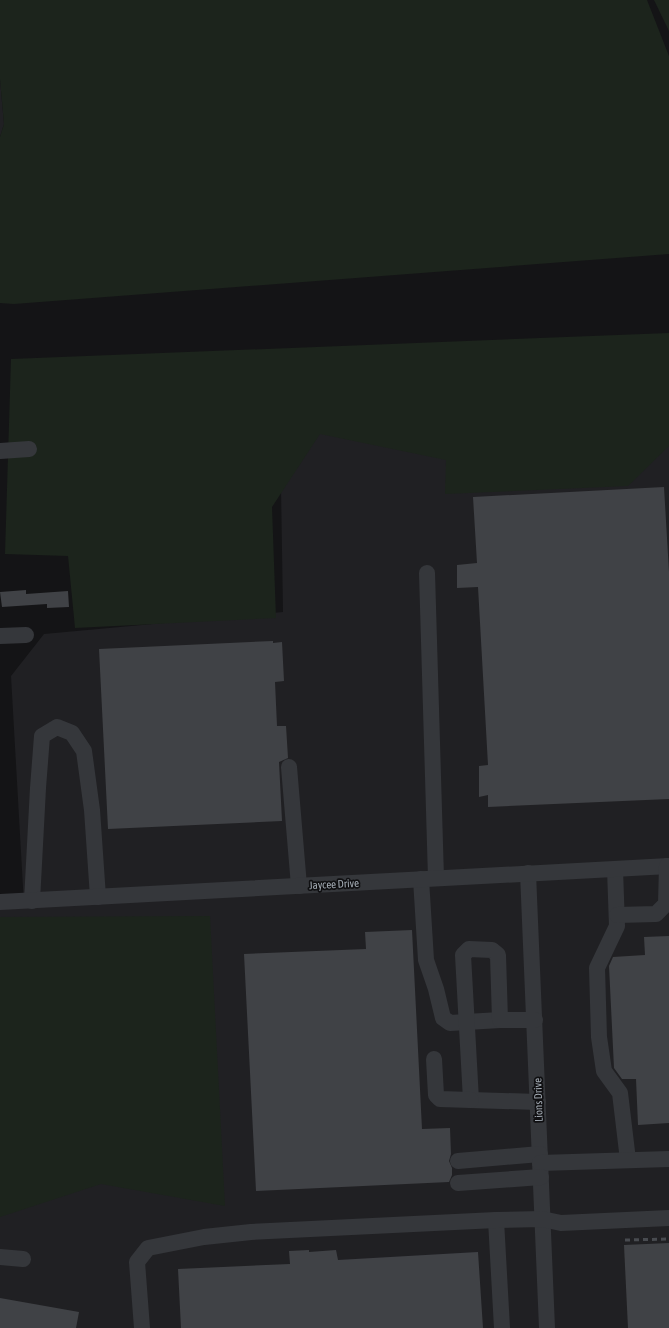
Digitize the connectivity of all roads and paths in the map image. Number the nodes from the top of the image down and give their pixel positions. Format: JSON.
{"nodes":[{"id":1,"x":29,"y":449,"type":"dead end"},
{"id":2,"x":0,"y":451,"type":"edge"},
{"id":3,"x":427,"y":573,"type":"dead end"},
{"id":4,"x":26,"y":635,"type":"dead end"},
{"id":5,"x":0,"y":636,"type":"edge"},
{"id":6,"x":289,"y":767,"type":"dead end"},
{"id":7,"x":668,"y":866,"type":"edge"},
{"id":8,"x":615,"y":869,"type":"junction"},
{"id":9,"x":528,"y":873,"type":"junction"},
{"id":10,"x":429,"y":879,"type":"junction"},
{"id":11,"x":299,"y":886,"type":"junction"},
{"id":12,"x":98,"y":897,"type":"junction"},
{"id":13,"x":32,"y":901,"type":"junction"},
{"id":14,"x":0,"y":902,"type":"edge"},
{"id":15,"x":617,"y":915,"type":"junction"},
{"id":16,"x":500,"y":1020,"type":"junction"},
{"id":17,"x":534,"y":1020,"type":"junction"},
{"id":18,"x":467,"y":1022,"type":"junction"},
{"id":19,"x":434,"y":1059,"type":"dead end"},
{"id":20,"x":471,"y":1100,"type":"junction"},
{"id":21,"x":538,"y":1102,"type":"junction"},
{"id":22,"x":669,"y":1159,"type":"edge"},
{"id":23,"x":628,"y":1160,"type":"junction"},
{"id":24,"x":458,"y":1161,"type":"dead end"},
{"id":25,"x":540,"y":1165,"type":"junction"},
{"id":26,"x":458,"y":1183,"type":"dead end"},
{"id":27,"x":669,"y":1218,"type":"edge"},
{"id":28,"x":542,"y":1219,"type":"junction"},
{"id":29,"x":496,"y":1220,"type":"junction"},
{"id":30,"x":0,"y":1257,"type":"edge"},
{"id":31,"x":23,"y":1259,"type":"dead end"},
{"id":32,"x":142,"y":1328,"type":"edge"},
{"id":33,"x":502,"y":1328,"type":"edge"},
{"id":34,"x":547,"y":1328,"type":"edge"}],
"edges":[{"from":1,"to":2,"type":"street"},
{"from":3,"to":10,"type":"street"},
{"from":4,"to":5,"type":"street"},
{"from":6,"to":11,"type":"street"},
{"from":7,"to":8,"type":"street","name":"Jaycee Drive"},
{"from":7,"to":15,"type":"street"},
{"from":8,"to":9,"type":"street","name":"Jaycee Drive"},
{"from":8,"to":15,"type":"street"},
{"from":9,"to":10,"type":"street","name":"Jaycee Drive"},
{"from":9,"to":17,"type":"street","name":"Lions Drive"},
{"from":10,"to":11,"type":"street","name":"Jaycee Drive"},
{"from":10,"to":18,"type":"street"},
{"from":11,"to":12,"type":"street","name":"Jaycee Drive"},
{"from":12,"to":13,"type":"street","name":"Jaycee Drive"},
{"from":12,"to":13,"type":"street"},
{"from":13,"to":14,"type":"street","name":"Jaycee Drive"},
{"from":15,"to":23,"type":"street"},
{"from":16,"to":17,"type":"street"},
{"from":16,"to":18,"type":"street"},
{"from":16,"to":18,"type":"street"},
{"from":17,"to":21,"type":"street","name":"Lions Drive"},
{"from":18,"to":20,"type":"street"},
{"from":19,"to":20,"type":"street"},
{"from":20,"to":21,"type":"street"},
{"from":21,"to":25,"type":"street","name":"Lions Drive"},
{"from":22,"to":23,"type":"street"},
{"from":23,"to":25,"type":"street"},
{"from":24,"to":25,"type":"street"},
{"from":25,"to":26,"type":"street"},
{"from":25,"to":28,"type":"street","name":"Lions Drive"},
{"from":27,"to":28,"type":"street"},
{"from":28,"to":29,"type":"street"},
{"from":28,"to":34,"type":"street","name":"Lions Drive"},
{"from":29,"to":32,"type":"street"},
{"from":29,"to":33,"type":"street"},
{"from":30,"to":31,"type":"street"}]}
